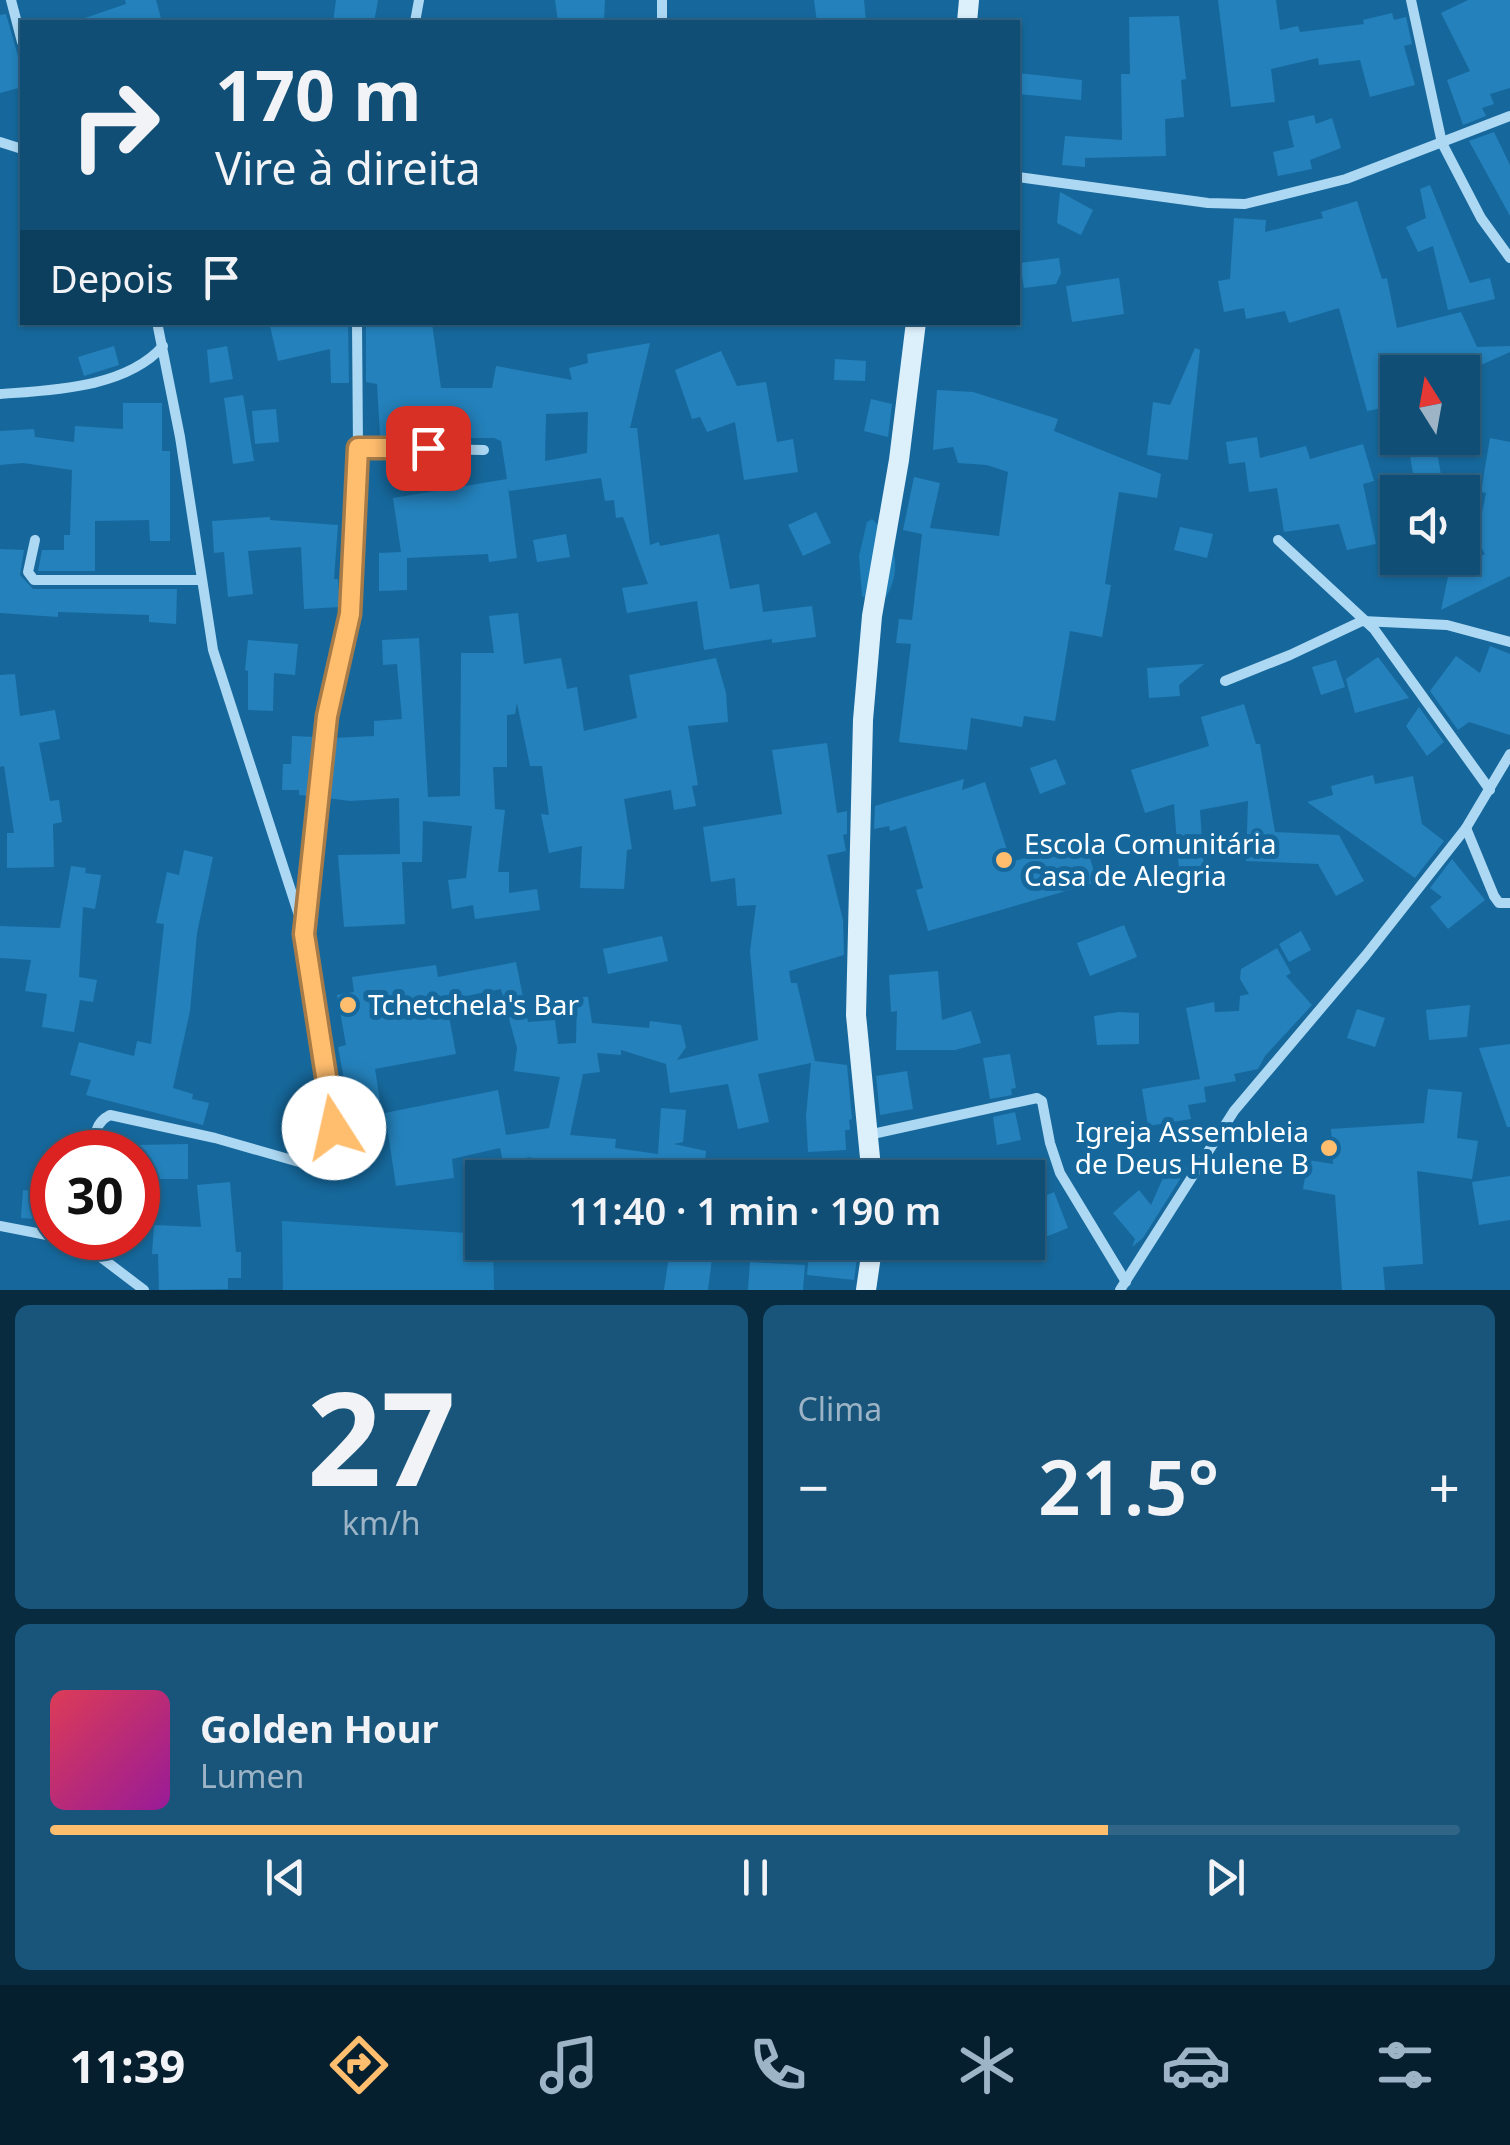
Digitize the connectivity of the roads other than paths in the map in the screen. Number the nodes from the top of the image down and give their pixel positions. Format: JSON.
{"nodes":[{"id":1,"x":11,"y":0,"type":"edge"},
{"id":2,"x":1411,"y":0,"type":"edge"},
{"id":3,"x":20,"y":34,"type":"edge"},
{"id":4,"x":1509,"y":118,"type":"edge"},
{"id":5,"x":1442,"y":143,"type":"junction"},
{"id":6,"x":1020,"y":177,"type":"edge"},
{"id":7,"x":1510,"y":258,"type":"edge"},
{"id":8,"x":158,"y":325,"type":"edge"},
{"id":9,"x":357,"y":325,"type":"edge"},
{"id":10,"x":916,"y":325,"type":"edge"},
{"id":11,"x":163,"y":346,"type":"junction"},
{"id":12,"x":0,"y":394,"type":"edge"},
{"id":13,"x":358,"y":448,"type":"junction"},
{"id":14,"x":484,"y":450,"type":"dead end"},
{"id":15,"x":35,"y":540,"type":"dead end"},
{"id":16,"x":1278,"y":540,"type":"dead end"},
{"id":17,"x":201,"y":580,"type":"junction"},
{"id":18,"x":1362,"y":621,"type":"junction"},
{"id":19,"x":1510,"y":642,"type":"edge"},
{"id":20,"x":1225,"y":681,"type":"dead end"},
{"id":21,"x":1510,"y":754,"type":"edge"},
{"id":22,"x":1490,"y":790,"type":"junction"},
{"id":23,"x":1466,"y":828,"type":"junction"},
{"id":24,"x":1510,"y":903,"type":"edge"},
{"id":25,"x":304,"y":934,"type":"junction"},
{"id":26,"x":96,"y":1130,"type":"edge"},
{"id":27,"x":868,"y":1135,"type":"junction"},
{"id":28,"x":870,"y":1160,"type":"edge"},
{"id":29,"x":0,"y":1226,"type":"edge"},
{"id":30,"x":30,"y":1232,"type":"edge"},
{"id":31,"x":105,"y":1260,"type":"edge"},
{"id":32,"x":870,"y":1260,"type":"edge"},
{"id":33,"x":1123,"y":1286,"type":"edge"},
{"id":34,"x":144,"y":1290,"type":"edge"},
{"id":35,"x":866,"y":1290,"type":"edge"}],
"edges":[{"from":1,"to":3,"type":"street"},
{"from":2,"to":5,"type":"street"},
{"from":4,"to":5,"type":"street"},
{"from":5,"to":6,"type":"street"},
{"from":5,"to":7,"type":"street"},
{"from":8,"to":11,"type":"street"},
{"from":9,"to":13,"type":"street"},
{"from":10,"to":27,"type":"street"},
{"from":11,"to":12,"type":"street"},
{"from":11,"to":17,"type":"street"},
{"from":13,"to":14,"type":"street"},
{"from":13,"to":25,"type":"street"},
{"from":15,"to":17,"type":"street"},
{"from":16,"to":18,"type":"street"},
{"from":17,"to":25,"type":"street"},
{"from":18,"to":19,"type":"street"},
{"from":18,"to":20,"type":"street"},
{"from":18,"to":22,"type":"street"},
{"from":21,"to":22,"type":"street"},
{"from":22,"to":23,"type":"street"},
{"from":23,"to":24,"type":"street"},
{"from":23,"to":33,"type":"street"},
{"from":25,"to":26,"type":"street"},
{"from":27,"to":28,"type":"street"},
{"from":27,"to":33,"type":"street"},
{"from":29,"to":30,"type":"street"},
{"from":31,"to":34,"type":"street"},
{"from":32,"to":35,"type":"street"}]}
